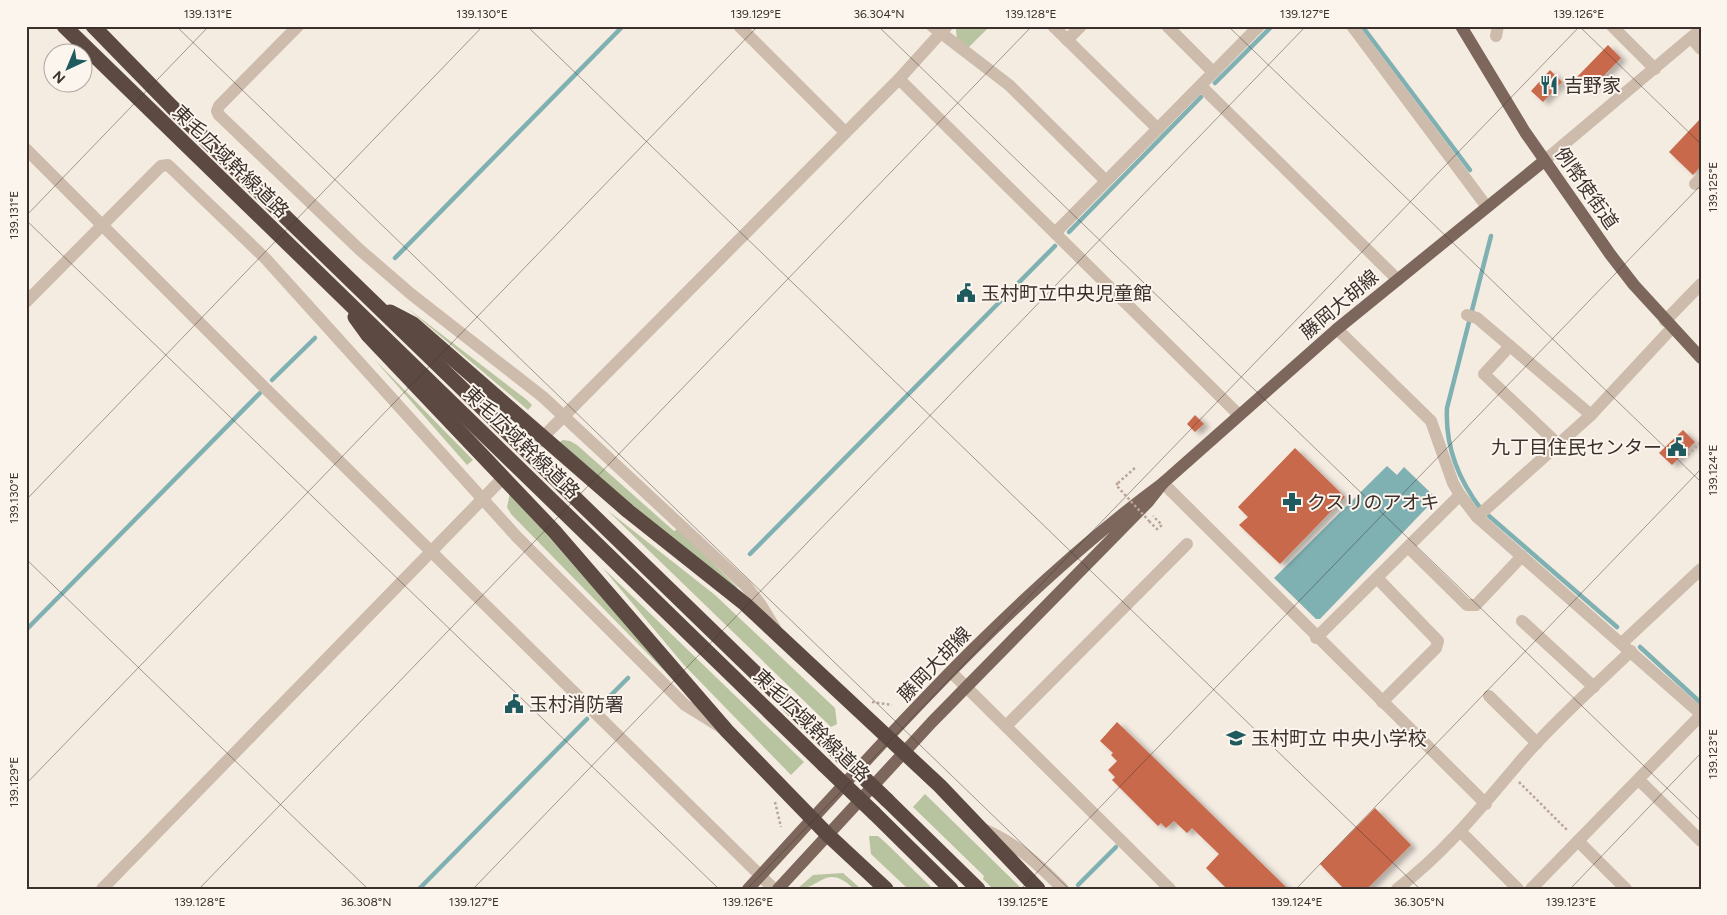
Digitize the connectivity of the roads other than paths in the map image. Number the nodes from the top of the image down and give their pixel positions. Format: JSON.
{"nodes":[{"id":1,"x":64,"y":26,"type":"edge"},
{"id":2,"x":93,"y":26,"type":"edge"},
{"id":3,"x":298,"y":26,"type":"edge"},
{"id":4,"x":739,"y":26,"type":"edge"},
{"id":5,"x":1053,"y":26,"type":"edge"},
{"id":6,"x":1081,"y":26,"type":"edge"},
{"id":7,"x":1167,"y":26,"type":"edge"},
{"id":8,"x":1259,"y":26,"type":"edge"},
{"id":9,"x":1352,"y":26,"type":"edge"},
{"id":10,"x":1461,"y":26,"type":"edge"},
{"id":11,"x":1612,"y":26,"type":"edge"},
{"id":12,"x":939,"y":29,"type":"edge"},
{"id":13,"x":1696,"y":33,"type":"edge"},
{"id":14,"x":1067,"y":40,"type":"junction"},
{"id":15,"x":1701,"y":49,"type":"edge"},
{"id":16,"x":1655,"y":69,"type":"junction"},
{"id":17,"x":1213,"y":72,"type":"junction"},
{"id":18,"x":898,"y":78,"type":"junction"},
{"id":19,"x":1201,"y":86,"type":"junction"},
{"id":20,"x":1158,"y":129,"type":"junction"},
{"id":21,"x":845,"y":132,"type":"junction"},
{"id":22,"x":26,"y":149,"type":"edge"},
{"id":23,"x":1544,"y":161,"type":"junction"},
{"id":24,"x":1106,"y":181,"type":"junction"},
{"id":25,"x":1487,"y":207,"type":"junction"},
{"id":26,"x":102,"y":225,"type":"junction"},
{"id":27,"x":1055,"y":233,"type":"junction"},
{"id":28,"x":1398,"y":280,"type":"junction"},
{"id":29,"x":1701,"y":284,"type":"edge"},
{"id":30,"x":336,"y":289,"type":"junction"},
{"id":31,"x":26,"y":302,"type":"edge"},
{"id":32,"x":374,"y":303,"type":"junction"},
{"id":33,"x":1472,"y":316,"type":"dead end"},
{"id":34,"x":1669,"y":325,"type":"junction"},
{"id":35,"x":1337,"y":329,"type":"junction"},
{"id":36,"x":1510,"y":346,"type":"junction"},
{"id":37,"x":1701,"y":358,"type":"edge"},
{"id":38,"x":1239,"y":415,"type":"junction"},
{"id":39,"x":1590,"y":415,"type":"junction"},
{"id":40,"x":562,"y":416,"type":"junction"},
{"id":41,"x":546,"y":433,"type":"tunnel mouth"},
{"id":42,"x":1559,"y":445,"type":"junction"},
{"id":43,"x":499,"y":482,"type":"tunnel mouth"},
{"id":44,"x":1163,"y":483,"type":"junction"},
{"id":45,"x":1460,"y":495,"type":"junction"},
{"id":46,"x":482,"y":499,"type":"junction"},
{"id":47,"x":1477,"y":517,"type":"junction"},
{"id":48,"x":1187,"y":544,"type":"dead end"},
{"id":49,"x":1408,"y":547,"type":"junction"},
{"id":50,"x":432,"y":550,"type":"junction"},
{"id":51,"x":1522,"y":556,"type":"junction"},
{"id":52,"x":1086,"y":562,"type":"junction"},
{"id":53,"x":1701,"y":569,"type":"edge"},
{"id":54,"x":1377,"y":578,"type":"junction"},
{"id":55,"x":1522,"y":621,"type":"dead end"},
{"id":56,"x":780,"y":636,"type":"junction"},
{"id":57,"x":1316,"y":638,"type":"junction"},
{"id":58,"x":1626,"y":647,"type":"junction"},
{"id":59,"x":954,"y":675,"type":"junction"},
{"id":60,"x":966,"y":686,"type":"junction"},
{"id":61,"x":1594,"y":687,"type":"junction"},
{"id":62,"x":1489,"y":696,"type":"dead end"},
{"id":63,"x":1382,"y":702,"type":"junction"},
{"id":64,"x":1701,"y":715,"type":"edge"},
{"id":65,"x":1006,"y":726,"type":"junction"},
{"id":66,"x":727,"y":731,"type":"junction"},
{"id":67,"x":1537,"y":743,"type":"junction"},
{"id":68,"x":896,"y":745,"type":"junction"},
{"id":69,"x":892,"y":765,"type":"junction"},
{"id":70,"x":919,"y":767,"type":"junction"},
{"id":71,"x":1639,"y":780,"type":"junction"},
{"id":72,"x":1486,"y":804,"type":"junction"},
{"id":73,"x":827,"y":805,"type":"junction"},
{"id":74,"x":800,"y":808,"type":"junction"},
{"id":75,"x":821,"y":828,"type":"junction"},
{"id":76,"x":981,"y":828,"type":"junction"},
{"id":77,"x":1460,"y":831,"type":"junction"},
{"id":78,"x":1575,"y":839,"type":"junction"},
{"id":79,"x":1701,"y":841,"type":"edge"},
{"id":80,"x":761,"y":876,"type":"junction"},
{"id":81,"x":1405,"y":887,"type":"edge"},
{"id":82,"x":773,"y":888,"type":"edge"},
{"id":83,"x":102,"y":889,"type":"edge"},
{"id":84,"x":748,"y":889,"type":"edge"},
{"id":85,"x":886,"y":889,"type":"edge"},
{"id":86,"x":951,"y":889,"type":"edge"},
{"id":87,"x":978,"y":889,"type":"edge"},
{"id":88,"x":1038,"y":889,"type":"edge"},
{"id":89,"x":1063,"y":889,"type":"edge"},
{"id":90,"x":1170,"y":889,"type":"edge"},
{"id":91,"x":1518,"y":889,"type":"edge"},
{"id":92,"x":1532,"y":889,"type":"edge"},
{"id":93,"x":1626,"y":889,"type":"edge"}],
"edges":[{"from":1,"to":30,"type":"highway","name":"東毛広域幹線道路"},
{"from":2,"to":32,"type":"highway","name":"東毛広域幹線道路"},
{"from":3,"to":40,"type":"street"},
{"from":4,"to":21,"type":"street"},
{"from":5,"to":14,"type":"street"},
{"from":6,"to":14,"type":"street"},
{"from":7,"to":17,"type":"street"},
{"from":8,"to":17,"type":"street"},
{"from":9,"to":25,"type":"street"},
{"from":10,"to":23,"type":"main road","name":"例幣使街道"},
{"from":11,"to":16,"type":"street"},
{"from":12,"to":18,"type":"street"},
{"from":12,"to":24,"type":"street"},
{"from":13,"to":15,"type":"street"},
{"from":13,"to":16,"type":"street"},
{"from":14,"to":20,"type":"street"},
{"from":16,"to":23,"type":"street"},
{"from":17,"to":19,"type":"street"},
{"from":18,"to":21,"type":"street"},
{"from":18,"to":27,"type":"street"},
{"from":19,"to":20,"type":"street"},
{"from":19,"to":28,"type":"street"},
{"from":20,"to":24,"type":"street"},
{"from":21,"to":40,"type":"street"},
{"from":22,"to":26,"type":"street"},
{"from":23,"to":25,"type":"main road","name":"藤岡大胡線"},
{"from":23,"to":34,"type":"main road","name":"例幣使街道"},
{"from":24,"to":27,"type":"street"},
{"from":25,"to":28,"type":"main road","name":"藤岡大胡線"},
{"from":26,"to":31,"type":"street"},
{"from":26,"to":46,"type":"street"},
{"from":26,"to":50,"type":"street"},
{"from":27,"to":38,"type":"street"},
{"from":28,"to":35,"type":"main road","name":"藤岡大胡線"},
{"from":29,"to":34,"type":"street"},
{"from":30,"to":66,"type":"highway"},
{"from":30,"to":86,"type":"highway","name":"東毛広域幹線道路","bridge":true},
{"from":32,"to":56,"type":"highway"},
{"from":32,"to":87,"type":"highway","name":"東毛広域幹線道路","bridge":true},
{"from":33,"to":36,"type":"street"},
{"from":34,"to":37,"type":"main road","name":"例幣使街道"},
{"from":34,"to":39,"type":"street"},
{"from":35,"to":38,"type":"main road","name":"藤岡大胡線"},
{"from":35,"to":45,"type":"street"},
{"from":36,"to":39,"type":"street"},
{"from":36,"to":42,"type":"street"},
{"from":38,"to":44,"type":"main road","name":"藤岡大胡線"},
{"from":39,"to":42,"type":"street"},
{"from":40,"to":41,"type":"street"},
{"from":40,"to":56,"type":"street"},
{"from":42,"to":47,"type":"street"},
{"from":43,"to":46,"type":"street"},
{"from":44,"to":52,"type":"main road","name":"藤岡大胡線"},
{"from":44,"to":57,"type":"street"},
{"from":44,"to":59,"type":"main road","name":"藤岡大胡線"},
{"from":45,"to":47,"type":"street"},
{"from":45,"to":49,"type":"street"},
{"from":46,"to":50,"type":"street"},
{"from":46,"to":66,"type":"street"},
{"from":47,"to":51,"type":"street"},
{"from":48,"to":65,"type":"street"},
{"from":49,"to":51,"type":"street"},
{"from":49,"to":54,"type":"street"},
{"from":50,"to":80,"type":"street"},
{"from":50,"to":83,"type":"street"},
{"from":51,"to":58,"type":"street"},
{"from":52,"to":59,"type":"main road"},
{"from":52,"to":60,"type":"main road","name":"藤岡大胡線"},
{"from":53,"to":58,"type":"street"},
{"from":54,"to":57,"type":"street"},
{"from":54,"to":63,"type":"street"},
{"from":55,"to":61,"type":"street"},
{"from":56,"to":68,"type":"highway"},
{"from":57,"to":63,"type":"street"},
{"from":58,"to":61,"type":"street"},
{"from":58,"to":64,"type":"street"},
{"from":59,"to":60,"type":"street"},
{"from":59,"to":68,"type":"main road","name":"藤岡大胡線"},
{"from":60,"to":65,"type":"street"},
{"from":60,"to":68,"type":"main road","name":"藤岡大胡線"},
{"from":61,"to":67,"type":"street"},
{"from":62,"to":67,"type":"street"},
{"from":63,"to":72,"type":"street"},
{"from":64,"to":71,"type":"street"},
{"from":65,"to":90,"type":"street"},
{"from":66,"to":74,"type":"highway"},
{"from":67,"to":72,"type":"street"},
{"from":68,"to":69,"type":"main road","name":"藤岡大胡線"},
{"from":68,"to":70,"type":"highway"},
{"from":68,"to":73,"type":"main road","name":"藤岡大胡線"},
{"from":69,"to":70,"type":"main road"},
{"from":69,"to":75,"type":"main road","name":"藤岡大胡線"},
{"from":70,"to":76,"type":"highway"},
{"from":71,"to":78,"type":"street"},
{"from":71,"to":79,"type":"street"},
{"from":72,"to":77,"type":"street"},
{"from":73,"to":74,"type":"main road"},
{"from":73,"to":75,"type":"main road","name":"藤岡大胡線"},
{"from":74,"to":75,"type":"highway"},
{"from":75,"to":80,"type":"main road","name":"藤岡大胡線"},
{"from":75,"to":82,"type":"main road","name":"藤岡大胡線"},
{"from":75,"to":85,"type":"highway"},
{"from":76,"to":88,"type":"highway"},
{"from":76,"to":89,"type":"street"},
{"from":77,"to":81,"type":"street"},
{"from":77,"to":91,"type":"street"},
{"from":78,"to":92,"type":"street"},
{"from":78,"to":93,"type":"street"},
{"from":80,"to":82,"type":"street"},
{"from":80,"to":84,"type":"main road","name":"藤岡大胡線"}]}
